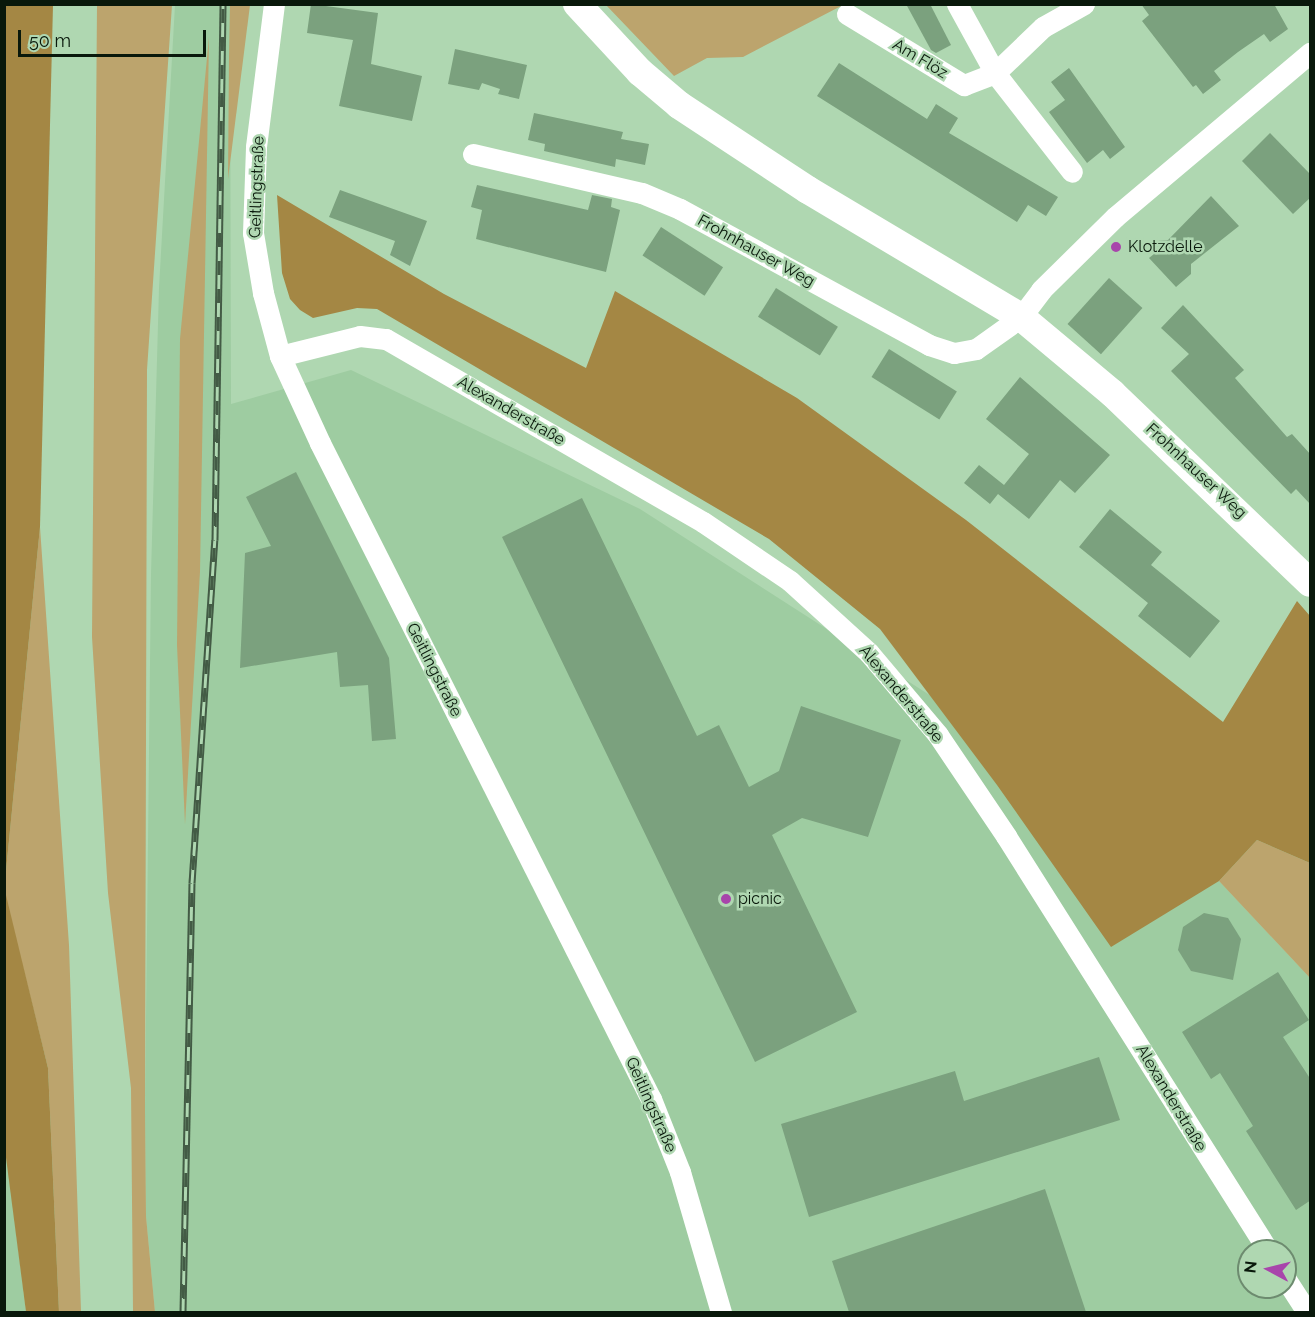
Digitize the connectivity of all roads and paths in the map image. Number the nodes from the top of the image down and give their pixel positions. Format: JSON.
{"nodes":[{"id":1,"x":274,"y":4,"type":"edge"},
{"id":2,"x":577,"y":4,"type":"edge"},
{"id":3,"x":957,"y":4,"type":"edge"},
{"id":4,"x":1084,"y":4,"type":"edge"},
{"id":5,"x":847,"y":14,"type":"dead end"},
{"id":6,"x":1311,"y":53,"type":"edge"},
{"id":7,"x":995,"y":73,"type":"junction"},
{"id":8,"x":473,"y":154,"type":"dead end"},
{"id":9,"x":1072,"y":172,"type":"dead end"},
{"id":10,"x":1021,"y":317,"type":"junction"},
{"id":11,"x":280,"y":356,"type":"junction"},
{"id":12,"x":1311,"y":583,"type":"edge"},
{"id":13,"x":1260,"y":1239,"type":"edge"},
{"id":14,"x":1297,"y":1297,"type":"edge"},
{"id":15,"x":722,"y":1312,"type":"edge"},
{"id":16,"x":1307,"y":1312,"type":"edge"}],
"edges":[{"from":1,"to":11,"type":"street","name":"Geitlingstraße"},
{"from":2,"to":10,"type":"main road","name":"Frohnhauser Weg"},
{"from":3,"to":7,"type":"street"},
{"from":4,"to":7,"type":"street","name":"Am Flöz"},
{"from":5,"to":7,"type":"street","name":"Am Flöz"},
{"from":6,"to":10,"type":"street"},
{"from":7,"to":9,"type":"street"},
{"from":8,"to":10,"type":"street","name":"Frohnhauser Weg"},
{"from":10,"to":12,"type":"main road","name":"Frohnhauser Weg"},
{"from":11,"to":13,"type":"street","name":"Alexanderstraße"},
{"from":11,"to":15,"type":"street","name":"Geitlingstraße"},
{"from":14,"to":16,"type":"street"}]}
